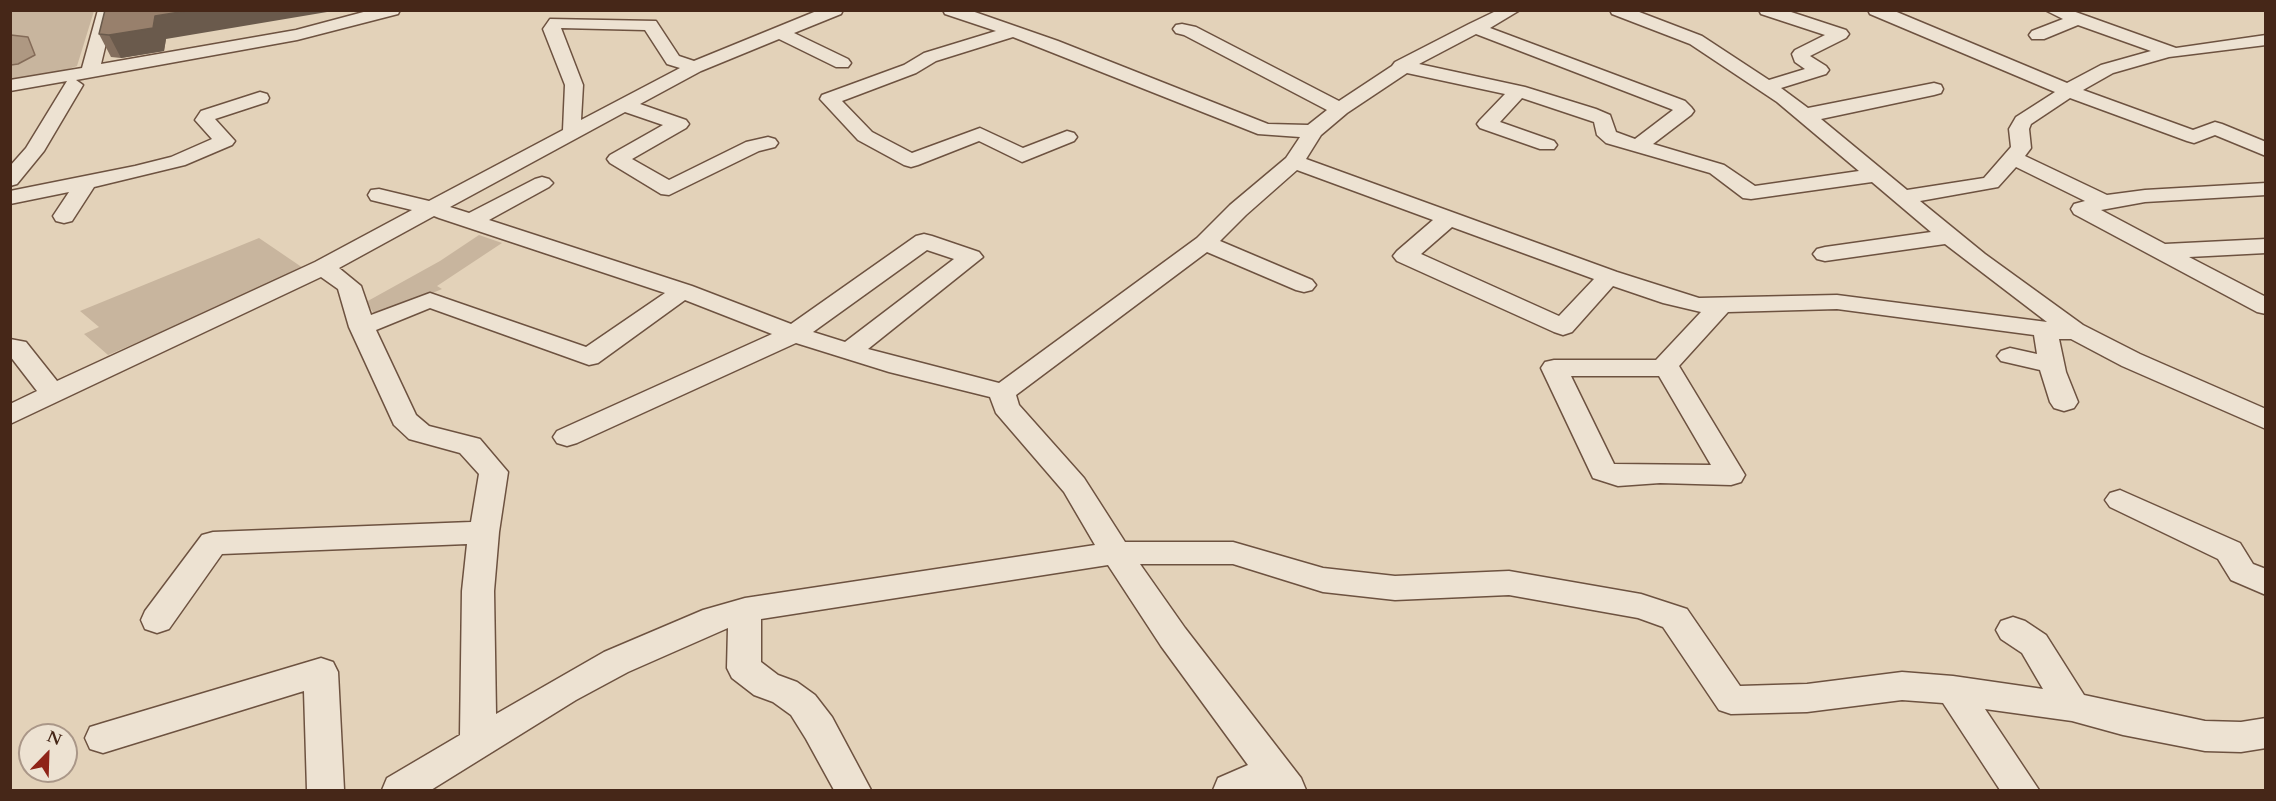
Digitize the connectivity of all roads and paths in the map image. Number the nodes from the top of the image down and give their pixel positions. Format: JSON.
{"nodes":[{"id":1,"x":106,"y":10,"type":"edge"},
{"id":2,"x":392,"y":10,"type":"edge"},
{"id":3,"x":835,"y":10,"type":"edge"},
{"id":4,"x":951,"y":10,"type":"edge"},
{"id":5,"x":1512,"y":10,"type":"edge"},
{"id":6,"x":1618,"y":10,"type":"edge"},
{"id":7,"x":1767,"y":10,"type":"edge"},
{"id":8,"x":1876,"y":10,"type":"edge"},
{"id":9,"x":2053,"y":10,"type":"edge"},
{"id":10,"x":2078,"y":19,"type":"junction"},
{"id":11,"x":1475,"y":28,"type":"junction"},
{"id":12,"x":1182,"y":29,"type":"dead end"},
{"id":13,"x":1013,"y":32,"type":"junction"},
{"id":14,"x":780,"y":33,"type":"junction"},
{"id":15,"x":2038,"y":35,"type":"dead end"},
{"id":16,"x":2265,"y":40,"type":"edge"},
{"id":17,"x":2169,"y":52,"type":"junction"},
{"id":18,"x":842,"y":63,"type":"dead end"},
{"id":19,"x":1401,"y":66,"type":"junction"},
{"id":20,"x":695,"y":67,"type":"junction"},
{"id":21,"x":90,"y":72,"type":"junction"},
{"id":22,"x":74,"y":85,"type":"dead end"},
{"id":23,"x":10,"y":86,"type":"edge"},
{"id":24,"x":1767,"y":86,"type":"junction"},
{"id":25,"x":1934,"y":89,"type":"dead end"},
{"id":26,"x":1518,"y":91,"type":"junction"},
{"id":27,"x":2069,"y":91,"type":"junction"},
{"id":28,"x":260,"y":98,"type":"dead end"},
{"id":29,"x":623,"y":105,"type":"junction"},
{"id":30,"x":1340,"y":109,"type":"junction"},
{"id":31,"x":1802,"y":114,"type":"junction"},
{"id":32,"x":576,"y":131,"type":"junction"},
{"id":33,"x":1067,"y":137,"type":"dead end"},
{"id":34,"x":768,"y":143,"type":"dead end"},
{"id":35,"x":1547,"y":145,"type":"dead end"},
{"id":36,"x":1303,"y":146,"type":"junction"},
{"id":37,"x":1637,"y":147,"type":"junction"},
{"id":38,"x":2265,"y":150,"type":"edge"},
{"id":39,"x":2013,"y":158,"type":"junction"},
{"id":40,"x":1878,"y":175,"type":"junction"},
{"id":41,"x":10,"y":180,"type":"edge"},
{"id":42,"x":86,"y":183,"type":"junction"},
{"id":43,"x":542,"y":183,"type":"dead end"},
{"id":44,"x":2265,"y":189,"type":"edge"},
{"id":45,"x":379,"y":195,"type":"dead end"},
{"id":46,"x":1904,"y":197,"type":"junction"},
{"id":47,"x":10,"y":198,"type":"edge"},
{"id":48,"x":2104,"y":202,"type":"junction"},
{"id":49,"x":430,"y":210,"type":"junction"},
{"id":50,"x":64,"y":216,"type":"dead end"},
{"id":51,"x":1448,"y":219,"type":"junction"},
{"id":52,"x":470,"y":221,"type":"junction"},
{"id":53,"x":1950,"y":236,"type":"junction"},
{"id":54,"x":1205,"y":243,"type":"junction"},
{"id":55,"x":2265,"y":246,"type":"edge"},
{"id":56,"x":2157,"y":251,"type":"junction"},
{"id":57,"x":1825,"y":254,"type":"dead end"},
{"id":58,"x":323,"y":267,"type":"junction"},
{"id":59,"x":1609,"y":277,"type":"junction"},
{"id":60,"x":1304,"y":285,"type":"dead end"},
{"id":61,"x":683,"y":291,"type":"junction"},
{"id":62,"x":1721,"y":305,"type":"junction"},
{"id":63,"x":2265,"y":307,"type":"edge"},
{"id":64,"x":362,"y":327,"type":"junction"},
{"id":65,"x":2045,"y":329,"type":"junction"},
{"id":66,"x":2074,"y":330,"type":"junction"},
{"id":67,"x":794,"y":334,"type":"junction"},
{"id":68,"x":10,"y":347,"type":"edge"},
{"id":69,"x":849,"y":351,"type":"junction"},
{"id":70,"x":2010,"y":356,"type":"dead end"},
{"id":71,"x":1666,"y":364,"type":"junction"},
{"id":72,"x":2052,"y":365,"type":"junction"},
{"id":73,"x":1002,"y":392,"type":"junction"},
{"id":74,"x":52,"y":393,"type":"junction"},
{"id":75,"x":2064,"y":402,"type":"dead end"},
{"id":76,"x":10,"y":415,"type":"edge"},
{"id":77,"x":2265,"y":420,"type":"edge"},
{"id":78,"x":567,"y":437,"type":"dead end"},
{"id":79,"x":2120,"y":500,"type":"dead end"},
{"id":80,"x":484,"y":532,"type":"junction"},
{"id":81,"x":1116,"y":553,"type":"junction"},
{"id":82,"x":2265,"y":583,"type":"edge"},
{"id":83,"x":745,"y":610,"type":"junction"},
{"id":84,"x":157,"y":620,"type":"dead end"},
{"id":85,"x":2013,"y":630,"type":"dead end"},
{"id":86,"x":1953,"y":690,"type":"junction"},
{"id":87,"x":2072,"y":707,"type":"junction"},
{"id":88,"x":2265,"y":733,"type":"edge"},
{"id":89,"x":103,"y":738,"type":"dead end"},
{"id":90,"x":477,"y":743,"type":"junction"},
{"id":91,"x":1280,"y":781,"type":"edge"},
{"id":92,"x":410,"y":788,"type":"edge"},
{"id":93,"x":326,"y":790,"type":"edge"},
{"id":94,"x":853,"y":790,"type":"edge"},
{"id":95,"x":1231,"y":790,"type":"edge"},
{"id":96,"x":2020,"y":790,"type":"edge"}],
"edges":[{"from":1,"to":21,"type":"street"},
{"from":2,"to":21,"type":"street"},
{"from":3,"to":14,"type":"street"},
{"from":4,"to":13,"type":"street"},
{"from":5,"to":11,"type":"street"},
{"from":6,"to":24,"type":"street"},
{"from":7,"to":24,"type":"street"},
{"from":8,"to":27,"type":"street"},
{"from":9,"to":10,"type":"street"},
{"from":10,"to":15,"type":"street"},
{"from":10,"to":17,"type":"street"},
{"from":11,"to":19,"type":"street"},
{"from":11,"to":37,"type":"street"},
{"from":12,"to":30,"type":"street"},
{"from":13,"to":33,"type":"street"},
{"from":13,"to":36,"type":"street"},
{"from":14,"to":18,"type":"street"},
{"from":14,"to":20,"type":"street"},
{"from":16,"to":17,"type":"street"},
{"from":17,"to":27,"type":"street"},
{"from":19,"to":26,"type":"street"},
{"from":19,"to":30,"type":"street"},
{"from":20,"to":29,"type":"street"},
{"from":20,"to":32,"type":"street"},
{"from":21,"to":23,"type":"street"},
{"from":22,"to":41,"type":"street"},
{"from":24,"to":31,"type":"street"},
{"from":25,"to":31,"type":"street"},
{"from":26,"to":35,"type":"street"},
{"from":26,"to":37,"type":"street"},
{"from":27,"to":38,"type":"street"},
{"from":27,"to":39,"type":"street"},
{"from":28,"to":42,"type":"street"},
{"from":29,"to":32,"type":"street"},
{"from":29,"to":34,"type":"street"},
{"from":30,"to":36,"type":"street"},
{"from":31,"to":40,"type":"street"},
{"from":32,"to":49,"type":"street"},
{"from":36,"to":51,"type":"street"},
{"from":36,"to":54,"type":"street"},
{"from":37,"to":40,"type":"street"},
{"from":39,"to":46,"type":"street"},
{"from":39,"to":48,"type":"street"},
{"from":40,"to":46,"type":"street"},
{"from":42,"to":47,"type":"street"},
{"from":42,"to":50,"type":"street"},
{"from":43,"to":52,"type":"street"},
{"from":44,"to":48,"type":"street"},
{"from":45,"to":49,"type":"street"},
{"from":46,"to":53,"type":"street"},
{"from":48,"to":56,"type":"street"},
{"from":49,"to":52,"type":"street"},
{"from":49,"to":58,"type":"street"},
{"from":51,"to":59,"type":"street"},
{"from":51,"to":59,"type":"street"},
{"from":52,"to":61,"type":"street"},
{"from":53,"to":57,"type":"street"},
{"from":53,"to":66,"type":"street"},
{"from":54,"to":60,"type":"street"},
{"from":54,"to":73,"type":"street"},
{"from":55,"to":56,"type":"street"},
{"from":56,"to":63,"type":"street"},
{"from":58,"to":64,"type":"street"},
{"from":58,"to":74,"type":"street"},
{"from":59,"to":62,"type":"street"},
{"from":61,"to":64,"type":"street"},
{"from":61,"to":67,"type":"street"},
{"from":62,"to":65,"type":"street"},
{"from":62,"to":71,"type":"street"},
{"from":64,"to":80,"type":"street"},
{"from":65,"to":66,"type":"street"},
{"from":65,"to":72,"type":"street"},
{"from":66,"to":77,"type":"street"},
{"from":67,"to":69,"type":"street"},
{"from":67,"to":69,"type":"street"},
{"from":67,"to":78,"type":"street"},
{"from":68,"to":74,"type":"street"},
{"from":69,"to":73,"type":"street"},
{"from":70,"to":72,"type":"street"},
{"from":71,"to":71,"type":"street"},
{"from":72,"to":75,"type":"street"},
{"from":73,"to":81,"type":"street"},
{"from":74,"to":76,"type":"street"},
{"from":79,"to":82,"type":"street"},
{"from":80,"to":84,"type":"street"},
{"from":80,"to":90,"type":"street"},
{"from":81,"to":83,"type":"street"},
{"from":81,"to":86,"type":"street"},
{"from":81,"to":91,"type":"street"},
{"from":83,"to":90,"type":"street"},
{"from":83,"to":94,"type":"street"},
{"from":85,"to":87,"type":"street"},
{"from":86,"to":87,"type":"street"},
{"from":86,"to":96,"type":"street"},
{"from":87,"to":88,"type":"street"},
{"from":89,"to":93,"type":"street"},
{"from":90,"to":92,"type":"street"},
{"from":91,"to":95,"type":"street"}]}
